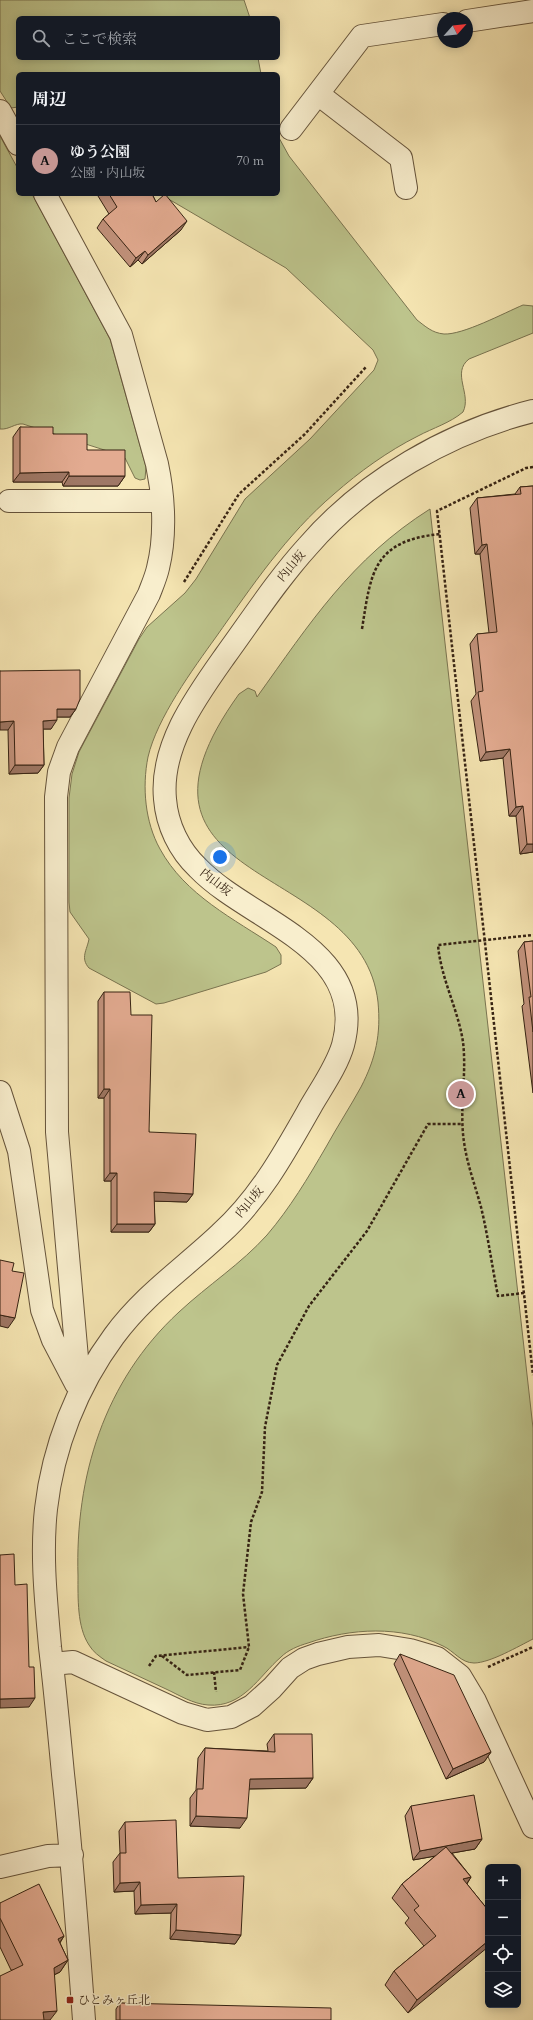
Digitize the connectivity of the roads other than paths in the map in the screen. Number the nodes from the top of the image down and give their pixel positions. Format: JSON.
{"nodes":[{"id":1,"x":533,"y":11,"type":"edge"},
{"id":2,"x":473,"y":20,"type":"edge"},
{"id":3,"x":437,"y":25,"type":"edge"},
{"id":4,"x":318,"y":94,"type":"junction"},
{"id":5,"x":0,"y":111,"type":"edge"},
{"id":6,"x":291,"y":129,"type":"dead end"},
{"id":7,"x":16,"y":140,"type":"edge"},
{"id":8,"x":406,"y":188,"type":"dead end"},
{"id":9,"x":46,"y":196,"type":"edge"},
{"id":10,"x":533,"y":411,"type":"edge"},
{"id":11,"x":162,"y":500,"type":"junction"},
{"id":12,"x":9,"y":501,"type":"dead end"},
{"id":13,"x":0,"y":1092,"type":"edge"},
{"id":14,"x":80,"y":1392,"type":"junction"},
{"id":15,"x":52,"y":1664,"type":"junction"},
{"id":16,"x":533,"y":1827,"type":"edge"},
{"id":17,"x":72,"y":1855,"type":"junction"},
{"id":18,"x":0,"y":1867,"type":"edge"},
{"id":19,"x":84,"y":2020,"type":"edge"}],
"edges":[{"from":1,"to":2,"type":"street"},
{"from":3,"to":4,"type":"street"},
{"from":4,"to":6,"type":"street"},
{"from":4,"to":8,"type":"street"},
{"from":5,"to":7,"type":"street"},
{"from":9,"to":11,"type":"street"},
{"from":10,"to":14,"type":"street","name":"内山坂"},
{"from":11,"to":12,"type":"street"},
{"from":11,"to":14,"type":"street"},
{"from":13,"to":14,"type":"street"},
{"from":14,"to":15,"type":"street","name":"内山坂"},
{"from":15,"to":16,"type":"street"},
{"from":15,"to":17,"type":"street","name":"内山坂"},
{"from":17,"to":18,"type":"street"},
{"from":17,"to":19,"type":"street","name":"内山坂"}]}
